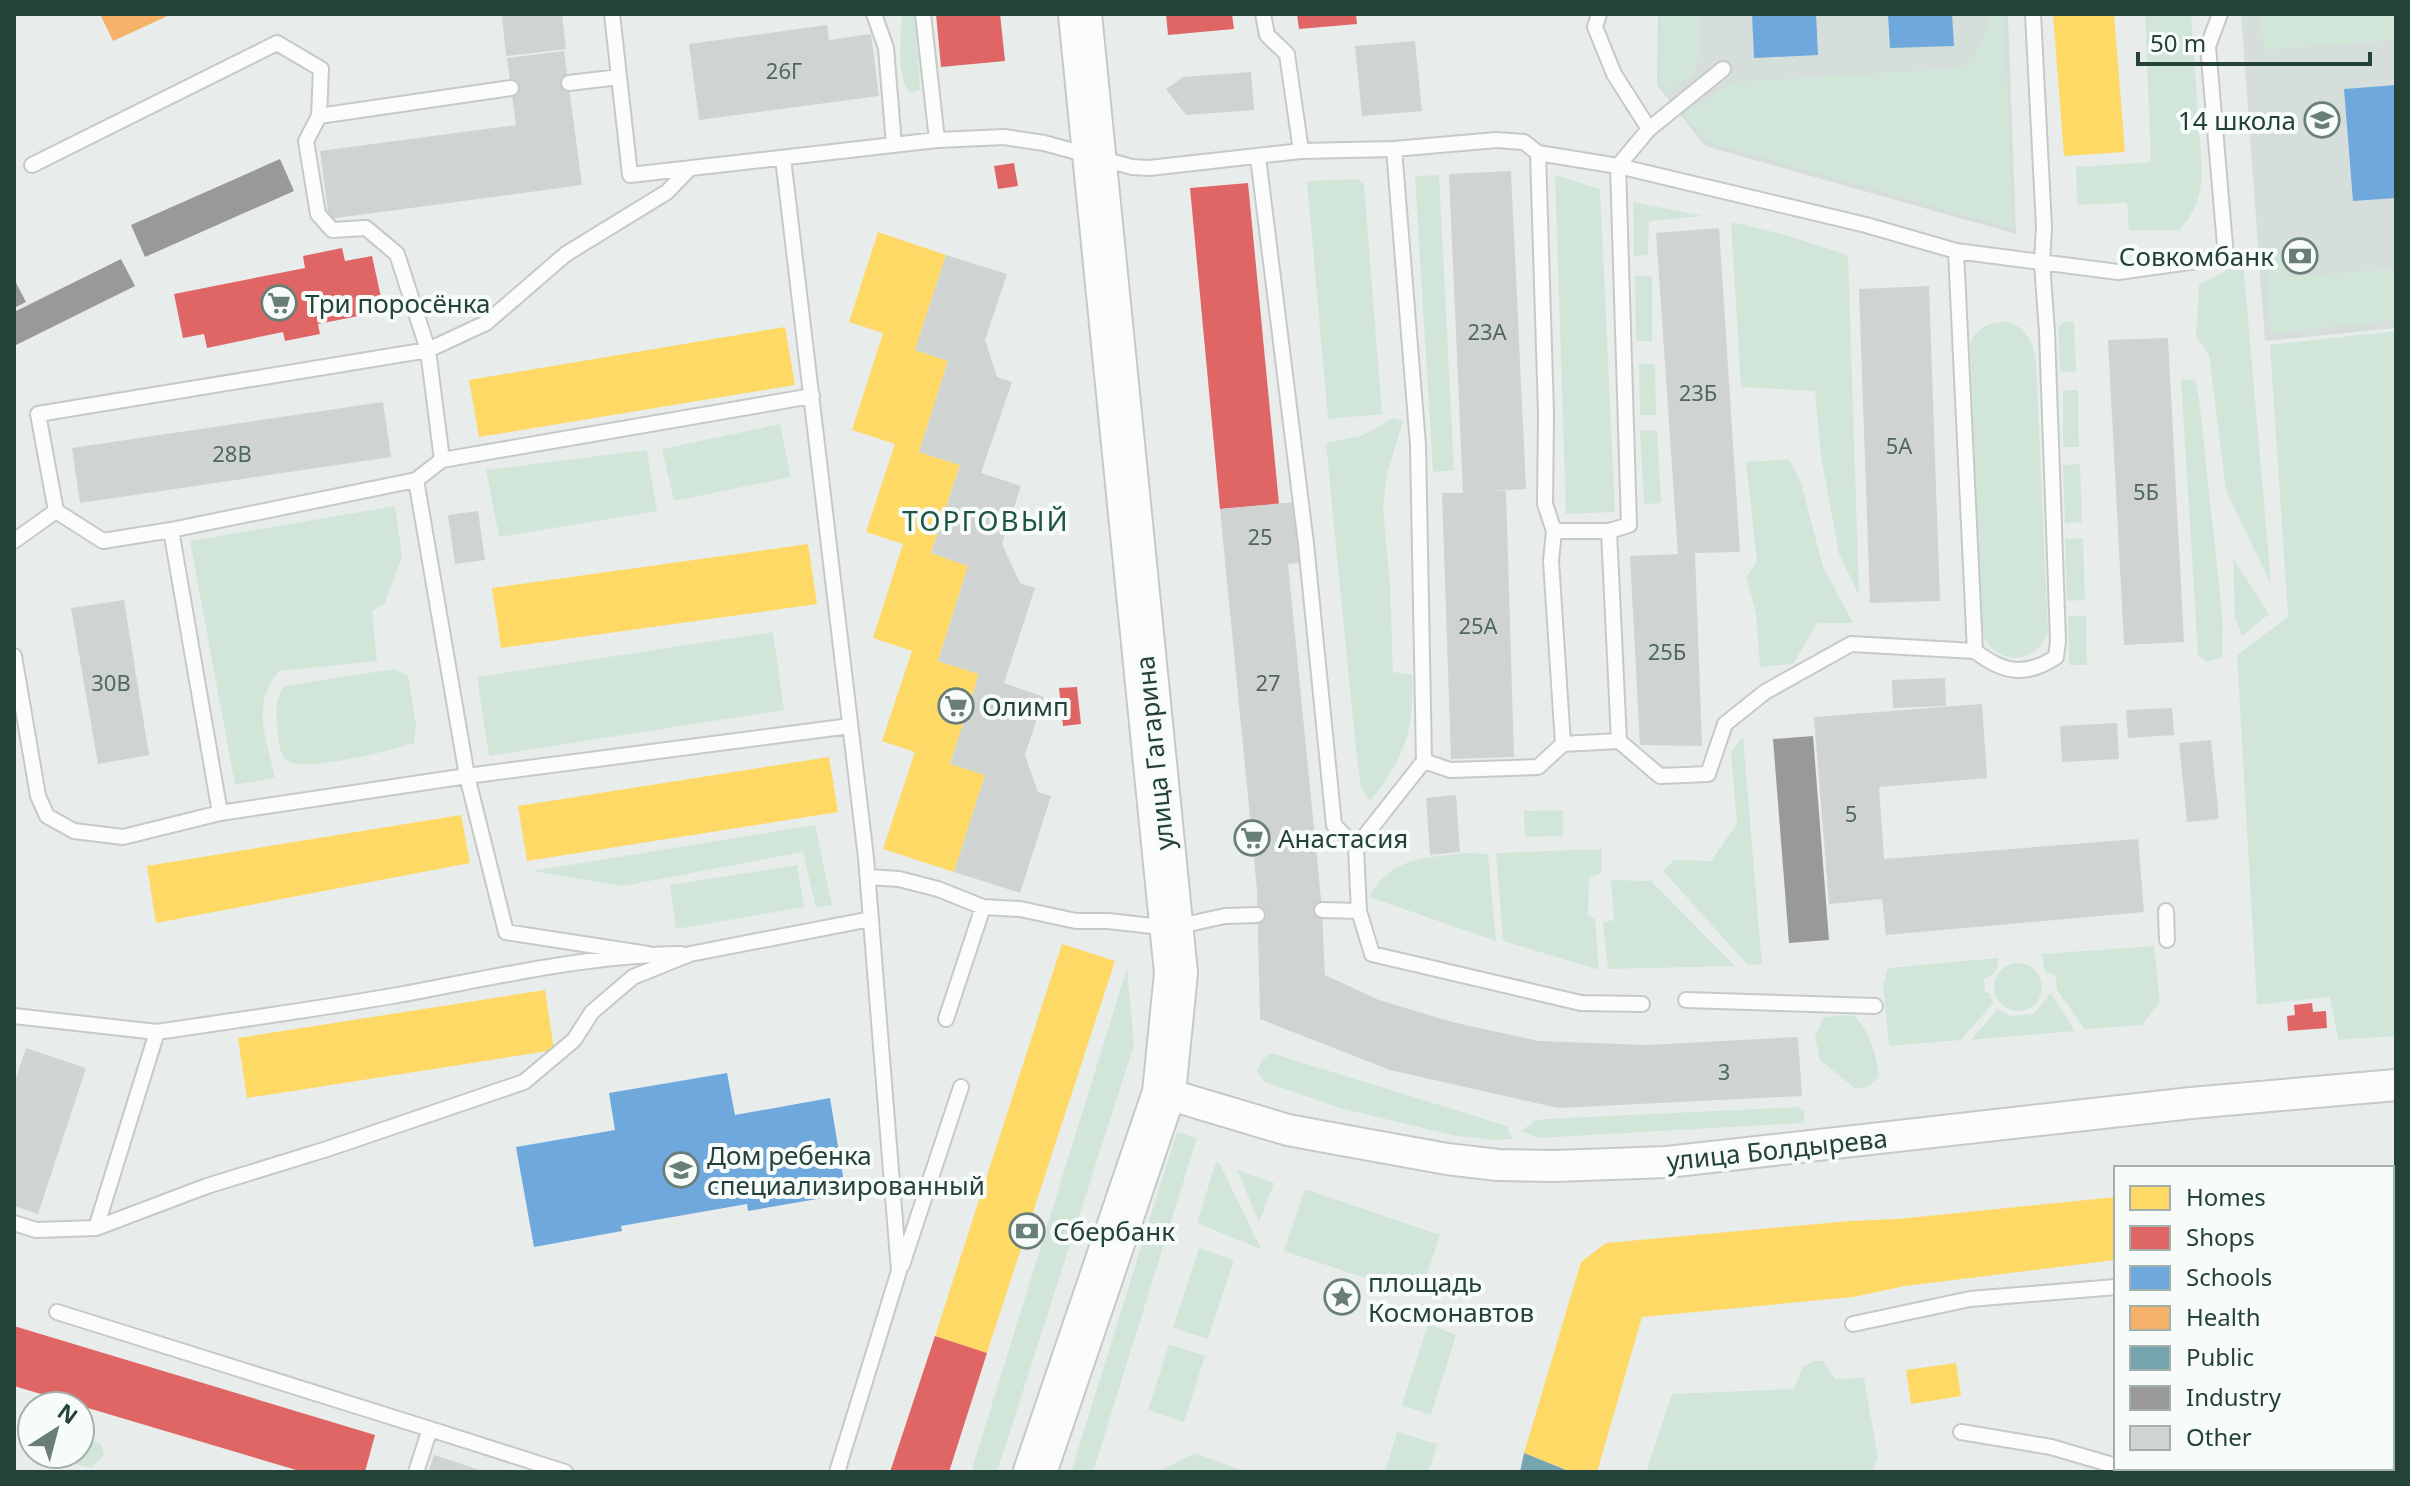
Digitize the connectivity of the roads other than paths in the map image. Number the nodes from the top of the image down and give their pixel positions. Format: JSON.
{"nodes":[{"id":1,"x":612,"y":14,"type":"edge"},
{"id":2,"x":874,"y":14,"type":"edge"},
{"id":3,"x":923,"y":14,"type":"edge"},
{"id":4,"x":1080,"y":14,"type":"edge"},
{"id":5,"x":1263,"y":14,"type":"edge"},
{"id":6,"x":1599,"y":14,"type":"edge"},
{"id":7,"x":2033,"y":14,"type":"edge"},
{"id":8,"x":2220,"y":14,"type":"edge"},
{"id":9,"x":1723,"y":69,"type":"dead end"},
{"id":10,"x":619,"y":77,"type":"junction"},
{"id":11,"x":569,"y":83,"type":"dead end"},
{"id":12,"x":511,"y":88,"type":"dead end"},
{"id":13,"x":319,"y":116,"type":"junction"},
{"id":14,"x":1649,"y":129,"type":"junction"},
{"id":15,"x":937,"y":140,"type":"junction"},
{"id":16,"x":894,"y":145,"type":"junction"},
{"id":17,"x":1394,"y":149,"type":"junction"},
{"id":18,"x":1301,"y":151,"type":"junction"},
{"id":19,"x":1538,"y":153,"type":"junction"},
{"id":20,"x":1094,"y":156,"type":"junction"},
{"id":21,"x":1258,"y":157,"type":"junction"},
{"id":22,"x":783,"y":158,"type":"junction"},
{"id":23,"x":32,"y":165,"type":"dead end"},
{"id":24,"x":1618,"y":166,"type":"junction"},
{"id":25,"x":690,"y":168,"type":"junction"},
{"id":26,"x":1956,"y":251,"type":"junction"},
{"id":27,"x":2042,"y":263,"type":"junction"},
{"id":28,"x":428,"y":350,"type":"junction"},
{"id":29,"x":812,"y":396,"type":"junction"},
{"id":30,"x":442,"y":460,"type":"junction"},
{"id":31,"x":416,"y":480,"type":"junction"},
{"id":32,"x":56,"y":511,"type":"junction"},
{"id":33,"x":171,"y":530,"type":"junction"},
{"id":34,"x":1554,"y":531,"type":"junction"},
{"id":35,"x":1609,"y":531,"type":"junction"},
{"id":36,"x":14,"y":541,"type":"edge"},
{"id":37,"x":1975,"y":651,"type":"junction"},
{"id":38,"x":14,"y":656,"type":"edge"},
{"id":39,"x":850,"y":726,"type":"junction"},
{"id":40,"x":1619,"y":741,"type":"junction"},
{"id":41,"x":1563,"y":744,"type":"junction"},
{"id":42,"x":1424,"y":761,"type":"junction"},
{"id":43,"x":467,"y":776,"type":"junction"},
{"id":44,"x":220,"y":813,"type":"junction"},
{"id":45,"x":1356,"y":847,"type":"junction"},
{"id":46,"x":868,"y":877,"type":"junction"},
{"id":47,"x":983,"y":907,"type":"junction"},
{"id":48,"x":1322,"y":910,"type":"dead end"},
{"id":49,"x":1359,"y":911,"type":"junction"},
{"id":50,"x":2166,"y":911,"type":"dead end"},
{"id":51,"x":1257,"y":915,"type":"dead end"},
{"id":52,"x":871,"y":919,"type":"junction"},
{"id":53,"x":1170,"y":928,"type":"junction"},
{"id":54,"x":2167,"y":940,"type":"dead end"},
{"id":55,"x":648,"y":954,"type":"junction"},
{"id":56,"x":690,"y":954,"type":"junction"},
{"id":57,"x":1686,"y":1000,"type":"dead end"},
{"id":58,"x":1642,"y":1004,"type":"dead end"},
{"id":59,"x":1875,"y":1006,"type":"dead end"},
{"id":60,"x":14,"y":1016,"type":"edge"},
{"id":61,"x":946,"y":1019,"type":"dead end"},
{"id":62,"x":157,"y":1032,"type":"junction"},
{"id":63,"x":2396,"y":1085,"type":"edge"},
{"id":64,"x":961,"y":1087,"type":"dead end"},
{"id":65,"x":1164,"y":1093,"type":"junction"},
{"id":66,"x":14,"y":1223,"type":"edge"},
{"id":67,"x":96,"y":1228,"type":"junction"},
{"id":68,"x":899,"y":1271,"type":"junction"},
{"id":69,"x":2114,"y":1287,"type":"edge"},
{"id":70,"x":57,"y":1312,"type":"dead end"},
{"id":71,"x":1853,"y":1324,"type":"dead end"},
{"id":72,"x":430,"y":1429,"type":"junction"},
{"id":73,"x":1961,"y":1432,"type":"dead end"},
{"id":74,"x":2114,"y":1466,"type":"edge"},
{"id":75,"x":416,"y":1472,"type":"edge"},
{"id":76,"x":565,"y":1472,"type":"edge"},
{"id":77,"x":837,"y":1472,"type":"edge"},
{"id":78,"x":1035,"y":1472,"type":"edge"}],
"edges":[{"from":1,"to":10,"type":"lane"},
{"from":2,"to":16,"type":"lane"},
{"from":3,"to":15,"type":"lane"},
{"from":4,"to":20,"type":"main road","name":"улица Гагарина"},
{"from":5,"to":18,"type":"lane"},
{"from":6,"to":14,"type":"lane"},
{"from":7,"to":27,"type":"lane"},
{"from":8,"to":27,"type":"lane"},
{"from":9,"to":14,"type":"lane"},
{"from":10,"to":11,"type":"lane"},
{"from":10,"to":25,"type":"lane"},
{"from":12,"to":13,"type":"lane"},
{"from":13,"to":23,"type":"lane"},
{"from":13,"to":28,"type":"lane"},
{"from":14,"to":24,"type":"lane"},
{"from":15,"to":16,"type":"lane"},
{"from":15,"to":20,"type":"lane"},
{"from":16,"to":22,"type":"lane"},
{"from":17,"to":18,"type":"lane"},
{"from":17,"to":19,"type":"lane"},
{"from":17,"to":42,"type":"lane"},
{"from":18,"to":21,"type":"lane"},
{"from":19,"to":24,"type":"lane"},
{"from":19,"to":34,"type":"lane"},
{"from":20,"to":21,"type":"lane"},
{"from":20,"to":53,"type":"main road","name":"улица Гагарина"},
{"from":21,"to":45,"type":"lane"},
{"from":22,"to":25,"type":"lane"},
{"from":22,"to":29,"type":"lane"},
{"from":24,"to":26,"type":"lane"},
{"from":24,"to":35,"type":"lane"},
{"from":25,"to":28,"type":"lane"},
{"from":26,"to":27,"type":"lane"},
{"from":26,"to":37,"type":"lane"},
{"from":27,"to":37,"type":"lane"},
{"from":28,"to":30,"type":"lane"},
{"from":28,"to":32,"type":"lane"},
{"from":29,"to":30,"type":"lane"},
{"from":29,"to":39,"type":"lane"},
{"from":30,"to":31,"type":"lane"},
{"from":31,"to":33,"type":"lane"},
{"from":31,"to":43,"type":"lane"},
{"from":32,"to":33,"type":"lane"},
{"from":32,"to":36,"type":"lane"},
{"from":33,"to":44,"type":"lane"},
{"from":34,"to":35,"type":"lane"},
{"from":34,"to":41,"type":"lane"},
{"from":35,"to":40,"type":"lane"},
{"from":37,"to":40,"type":"lane"},
{"from":38,"to":44,"type":"lane"},
{"from":39,"to":43,"type":"lane"},
{"from":39,"to":46,"type":"lane"},
{"from":40,"to":41,"type":"lane"},
{"from":41,"to":42,"type":"lane"},
{"from":42,"to":45,"type":"lane"},
{"from":43,"to":44,"type":"lane"},
{"from":43,"to":55,"type":"lane"},
{"from":45,"to":49,"type":"lane"},
{"from":46,"to":47,"type":"lane"},
{"from":46,"to":52,"type":"lane"},
{"from":47,"to":53,"type":"lane"},
{"from":47,"to":61,"type":"lane"},
{"from":48,"to":49,"type":"lane"},
{"from":49,"to":58,"type":"lane"},
{"from":50,"to":54,"type":"lane"},
{"from":51,"to":53,"type":"lane"},
{"from":52,"to":56,"type":"lane"},
{"from":52,"to":68,"type":"lane"},
{"from":53,"to":65,"type":"main road","name":"улица Гагарина"},
{"from":55,"to":56,"type":"lane"},
{"from":55,"to":62,"type":"lane"},
{"from":56,"to":67,"type":"lane"},
{"from":57,"to":59,"type":"lane"},
{"from":60,"to":62,"type":"lane"},
{"from":62,"to":67,"type":"lane"},
{"from":63,"to":65,"type":"street","name":"улица Болдырева"},
{"from":64,"to":68,"type":"lane"},
{"from":65,"to":78,"type":"main road","name":"улица Гагарина"},
{"from":66,"to":67,"type":"lane"},
{"from":68,"to":77,"type":"lane"},
{"from":69,"to":71,"type":"lane"},
{"from":70,"to":72,"type":"lane"},
{"from":72,"to":75,"type":"lane"},
{"from":72,"to":76,"type":"lane"},
{"from":73,"to":74,"type":"lane"}]}
